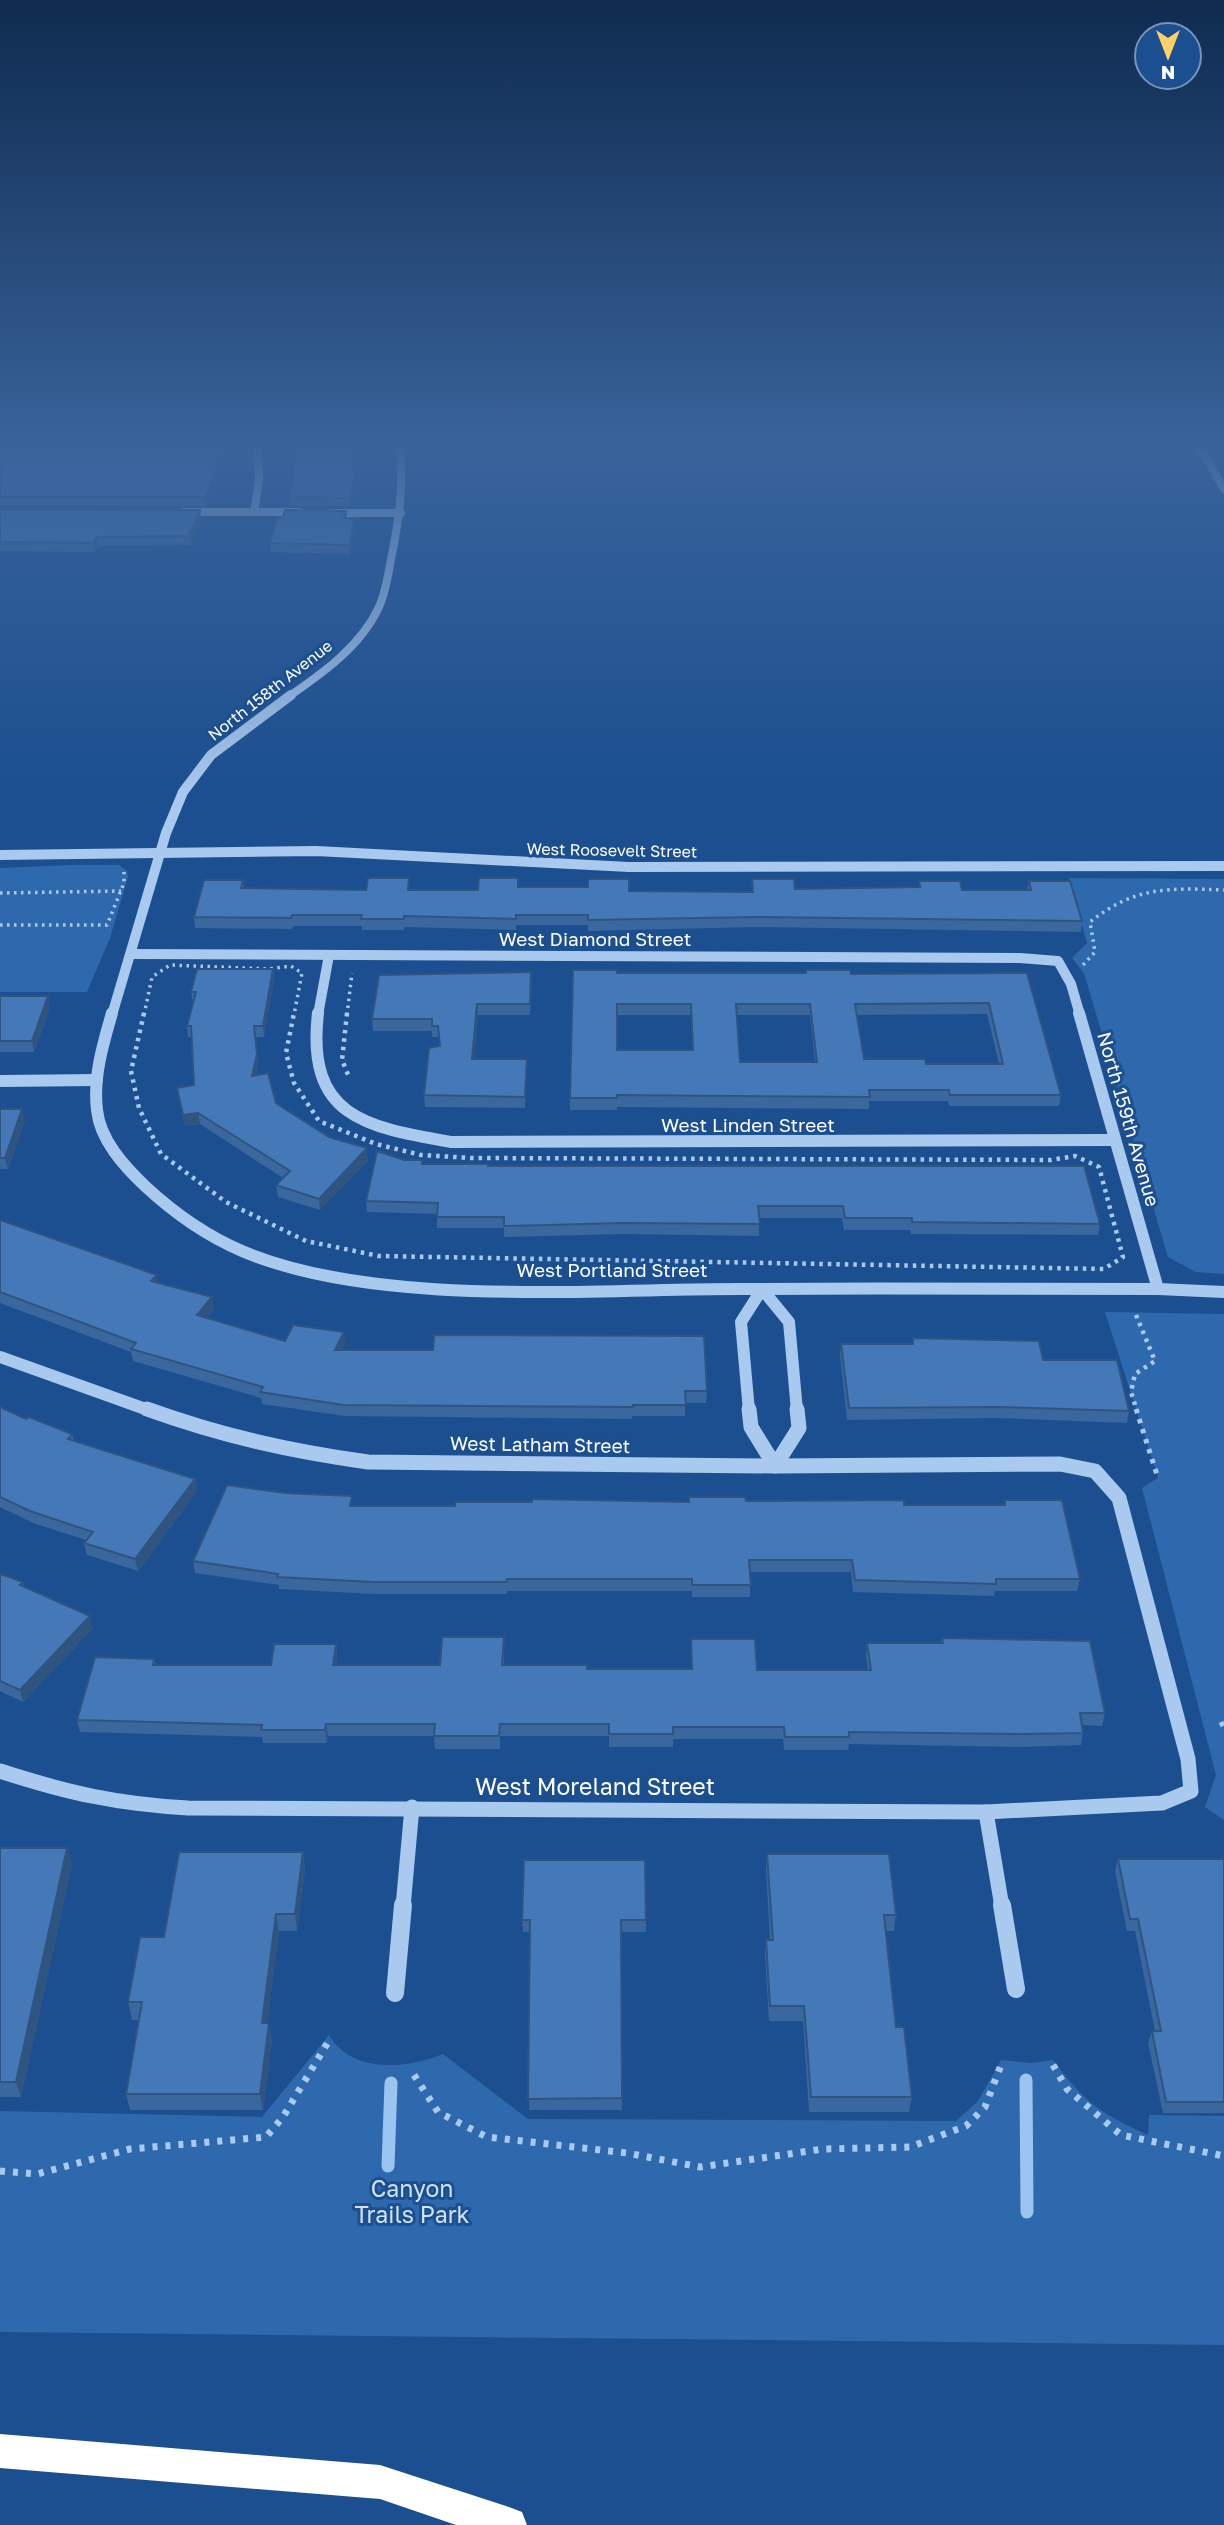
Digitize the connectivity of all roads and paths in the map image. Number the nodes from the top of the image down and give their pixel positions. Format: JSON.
{"nodes":[{"id":1,"x":391,"y":560,"type":"edge"},
{"id":2,"x":162,"y":851,"type":"junction"},
{"id":3,"x":0,"y":855,"type":"edge"},
{"id":4,"x":1224,"y":866,"type":"edge"},
{"id":5,"x":117,"y":869,"type":"dead end"},
{"id":6,"x":1224,"y":890,"type":"edge"},
{"id":7,"x":121,"y":891,"type":"junction"},
{"id":8,"x":0,"y":893,"type":"edge"},
{"id":9,"x":0,"y":925,"type":"edge"},
{"id":10,"x":131,"y":954,"type":"junction"},
{"id":11,"x":329,"y":955,"type":"junction"},
{"id":12,"x":1058,"y":961,"type":"joint"},
{"id":13,"x":1083,"y":965,"type":"dead end"},
{"id":14,"x":359,"y":971,"type":"dead end"},
{"id":15,"x":97,"y":1080,"type":"junction"},
{"id":16,"x":0,"y":1082,"type":"edge"},
{"id":17,"x":352,"y":1082,"type":"dead end"},
{"id":18,"x":1115,"y":1140,"type":"junction"},
{"id":19,"x":1012,"y":1268,"type":"joint"},
{"id":20,"x":762,"y":1289,"type":"junction"},
{"id":21,"x":1158,"y":1289,"type":"junction"},
{"id":22,"x":1224,"y":1292,"type":"edge"},
{"id":23,"x":1136,"y":1315,"type":"dead end"},
{"id":24,"x":0,"y":1357,"type":"edge"},
{"id":25,"x":775,"y":1466,"type":"junction"},
{"id":26,"x":1158,"y":1478,"type":"dead end"},
{"id":27,"x":0,"y":1771,"type":"edge"},
{"id":28,"x":1191,"y":1791,"type":"joint"},
{"id":29,"x":412,"y":1807,"type":"junction"},
{"id":30,"x":986,"y":1812,"type":"junction"},
{"id":31,"x":1016,"y":1989,"type":"dead end"},
{"id":32,"x":395,"y":1993,"type":"dead end"},
{"id":33,"x":328,"y":2042,"type":"dead end"},
{"id":34,"x":1001,"y":2065,"type":"dead end"},
{"id":35,"x":1053,"y":2065,"type":"dead end"},
{"id":36,"x":414,"y":2075,"type":"dead end"},
{"id":37,"x":1224,"y":2156,"type":"edge"},
{"id":38,"x":0,"y":2171,"type":"edge"},
{"id":39,"x":0,"y":2451,"type":"edge"},
{"id":40,"x":509,"y":2525,"type":"edge"}],
"edges":[{"from":1,"to":2,"type":"street","name":"North 158th Avenue"},
{"from":2,"to":3,"type":"street","name":"West Roosevelt Street"},
{"from":2,"to":4,"type":"street","name":"West Roosevelt Street"},
{"from":2,"to":10,"type":"street","name":"North 158th Avenue"},
{"from":5,"to":7,"type":"path"},
{"from":6,"to":13,"type":"path"},
{"from":7,"to":8,"type":"path"},
{"from":7,"to":9,"type":"path"},
{"from":10,"to":11,"type":"street","name":"West Diamond Street"},
{"from":10,"to":15,"type":"street","name":"North 158th Avenue"},
{"from":11,"to":12,"type":"street","name":"West Diamond Street"},
{"from":11,"to":18,"type":"street","name":"West Linden Street"},
{"from":12,"to":18,"type":"street","name":"North 159th Avenue"},
{"from":14,"to":17,"type":"path"},
{"from":15,"to":16,"type":"street"},
{"from":15,"to":20,"type":"street","name":"West Portland Street"},
{"from":18,"to":21,"type":"street","name":"North 159th Avenue"},
{"from":19,"to":19,"type":"path"},
{"from":20,"to":21,"type":"street","name":"West Portland Street"},
{"from":20,"to":25,"type":"street"},
{"from":20,"to":25,"type":"street"},
{"from":21,"to":22,"type":"street","name":"West Portland Street"},
{"from":23,"to":26,"type":"path"},
{"from":24,"to":25,"type":"street","name":"West Latham Street"},
{"from":25,"to":28,"type":"street","name":"West Latham Street"},
{"from":27,"to":29,"type":"street","name":"West Moreland Street"},
{"from":28,"to":30,"type":"street","name":"West Moreland Street"},
{"from":29,"to":30,"type":"street","name":"West Moreland Street"},
{"from":29,"to":32,"type":"street"},
{"from":30,"to":31,"type":"street"},
{"from":33,"to":38,"type":"path"},
{"from":34,"to":36,"type":"path"},
{"from":35,"to":37,"type":"path"},
{"from":39,"to":40,"type":"highway"}]}
